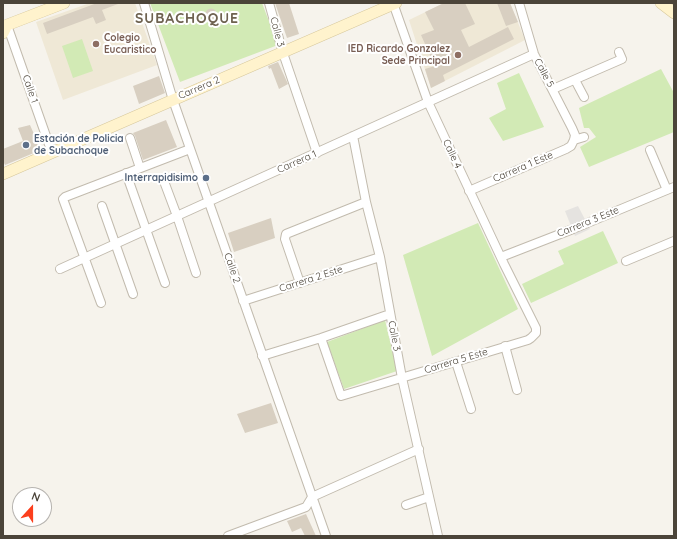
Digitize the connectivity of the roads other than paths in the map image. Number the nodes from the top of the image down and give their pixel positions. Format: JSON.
{"nodes":[{"id":1,"x":64,"y":3,"type":"edge"},
{"id":2,"x":144,"y":3,"type":"edge"},
{"id":3,"x":269,"y":3,"type":"edge"},
{"id":4,"x":394,"y":3,"type":"edge"},
{"id":5,"x":519,"y":3,"type":"edge"},
{"id":6,"x":662,"y":3,"type":"edge"},
{"id":7,"x":674,"y":13,"type":"edge"},
{"id":8,"x":5,"y":29,"type":"edge"},
{"id":9,"x":619,"y":52,"type":"dead end"},
{"id":10,"x":283,"y":53,"type":"junction"},
{"id":11,"x":534,"y":54,"type":"junction"},
{"id":12,"x":575,"y":80,"type":"junction"},
{"id":13,"x":553,"y":90,"type":"junction"},
{"id":14,"x":584,"y":97,"type":"dead end"},
{"id":15,"x":173,"y":100,"type":"junction"},
{"id":16,"x":428,"y":102,"type":"junction"},
{"id":17,"x":353,"y":136,"type":"junction"},
{"id":18,"x":584,"y":136,"type":"dead end"},
{"id":19,"x":130,"y":138,"type":"dead end"},
{"id":20,"x":574,"y":140,"type":"junction"},
{"id":21,"x":190,"y":149,"type":"junction"},
{"id":22,"x":650,"y":150,"type":"dead end"},
{"id":23,"x":52,"y":153,"type":"junction"},
{"id":24,"x":317,"y":153,"type":"junction"},
{"id":25,"x":140,"y":168,"type":"junction"},
{"id":26,"x":3,"y":174,"type":"edge"},
{"id":27,"x":126,"y":174,"type":"junction"},
{"id":28,"x":165,"y":184,"type":"dead end"},
{"id":29,"x":670,"y":188,"type":"edge"},
{"id":30,"x":469,"y":191,"type":"junction"},
{"id":31,"x":209,"y":201,"type":"junction"},
{"id":32,"x":366,"y":202,"type":"junction"},
{"id":33,"x":102,"y":206,"type":"dead end"},
{"id":34,"x":177,"y":216,"type":"junction"},
{"id":35,"x":146,"y":230,"type":"junction"},
{"id":36,"x":674,"y":241,"type":"edge"},
{"id":37,"x":115,"y":244,"type":"junction"},
{"id":38,"x":380,"y":257,"type":"junction"},
{"id":39,"x":501,"y":257,"type":"junction"},
{"id":40,"x":83,"y":258,"type":"junction"},
{"id":41,"x":626,"y":261,"type":"dead end"},
{"id":42,"x":60,"y":269,"type":"dead end"},
{"id":43,"x":196,"y":273,"type":"dead end"},
{"id":44,"x":165,"y":283,"type":"dead end"},
{"id":45,"x":300,"y":283,"type":"junction"},
{"id":46,"x":133,"y":294,"type":"dead end"},
{"id":47,"x":243,"y":300,"type":"junction"},
{"id":48,"x":523,"y":301,"type":"joint"},
{"id":49,"x":101,"y":303,"type":"dead end"},
{"id":50,"x":390,"y":314,"type":"junction"},
{"id":51,"x":321,"y":338,"type":"junction"},
{"id":52,"x":505,"y":346,"type":"junction"},
{"id":53,"x":262,"y":356,"type":"junction"},
{"id":54,"x":456,"y":362,"type":"junction"},
{"id":55,"x":402,"y":378,"type":"junction"},
{"id":56,"x":517,"y":390,"type":"dead end"},
{"id":57,"x":471,"y":408,"type":"dead end"},
{"id":58,"x":419,"y":449,"type":"junction"},
{"id":59,"x":429,"y":496,"type":"junction"},
{"id":60,"x":312,"y":497,"type":"junction"},
{"id":61,"x":406,"y":505,"type":"dead end"},
{"id":62,"x":326,"y":533,"type":"edge"},
{"id":63,"x":228,"y":536,"type":"edge"},
{"id":64,"x":438,"y":536,"type":"edge"}],
"edges":[{"from":1,"to":8,"type":"street"},
{"from":2,"to":15,"type":"street","name":"Calle 2"},
{"from":3,"to":10,"type":"street","name":"Calle 3"},
{"from":4,"to":10,"type":"street","name":"Carrera 2"},
{"from":4,"to":16,"type":"street","name":"Calle 4"},
{"from":5,"to":11,"type":"street","name":"Calle 5"},
{"from":6,"to":7,"type":"street"},
{"from":8,"to":23,"type":"street","name":"Calle 1"},
{"from":9,"to":12,"type":"street"},
{"from":10,"to":15,"type":"street","name":"Carrera 2"},
{"from":10,"to":24,"type":"street","name":"Calle 3"},
{"from":11,"to":13,"type":"street","name":"Calle 5"},
{"from":11,"to":16,"type":"street","name":"Carrera 1"},
{"from":12,"to":13,"type":"street"},
{"from":12,"to":14,"type":"street"},
{"from":13,"to":20,"type":"street","name":"Calle 5"},
{"from":15,"to":21,"type":"street","name":"Calle 2"},
{"from":15,"to":23,"type":"street","name":"Carrera 2"},
{"from":16,"to":17,"type":"street","name":"Carrera 1"},
{"from":16,"to":30,"type":"street","name":"Calle 4"},
{"from":17,"to":24,"type":"street","name":"Carrera 1"},
{"from":17,"to":32,"type":"street","name":"Calle 3"},
{"from":18,"to":20,"type":"street","name":"Carrera 1 Este"},
{"from":19,"to":25,"type":"street"},
{"from":20,"to":30,"type":"street","name":"Carrera 1 Este"},
{"from":21,"to":25,"type":"street"},
{"from":21,"to":31,"type":"street","name":"Calle 2"},
{"from":22,"to":29,"type":"street"},
{"from":23,"to":26,"type":"street","name":"Carrera 2"},
{"from":24,"to":31,"type":"street","name":"Carrera 1"},
{"from":25,"to":27,"type":"street"},
{"from":27,"to":35,"type":"street"},
{"from":27,"to":40,"type":"street"},
{"from":28,"to":34,"type":"street"},
{"from":29,"to":39,"type":"street","name":"Carrera 3 Este"},
{"from":30,"to":39,"type":"street","name":"Calle 4"},
{"from":31,"to":34,"type":"street","name":"Carrera 1"},
{"from":31,"to":47,"type":"street","name":"Calle 2"},
{"from":32,"to":38,"type":"street","name":"Calle 3"},
{"from":32,"to":45,"type":"street"},
{"from":33,"to":37,"type":"street"},
{"from":34,"to":35,"type":"street","name":"Carrera 1"},
{"from":34,"to":43,"type":"street"},
{"from":35,"to":37,"type":"street","name":"Carrera 1"},
{"from":35,"to":44,"type":"street"},
{"from":36,"to":41,"type":"street"},
{"from":37,"to":40,"type":"street","name":"Carrera 1"},
{"from":37,"to":46,"type":"street"},
{"from":38,"to":45,"type":"street","name":"Carrera 2 Este"},
{"from":38,"to":50,"type":"street","name":"Calle 3"},
{"from":39,"to":48,"type":"street","name":"Calle 4"},
{"from":40,"to":42,"type":"street","name":"Carrera 1"},
{"from":40,"to":49,"type":"street"},
{"from":45,"to":47,"type":"street","name":"Carrera 2 Este"},
{"from":47,"to":53,"type":"street","name":"Calle 2"},
{"from":48,"to":52,"type":"street","name":"Carrera 5 Este"},
{"from":50,"to":51,"type":"street"},
{"from":50,"to":55,"type":"street","name":"Calle 3"},
{"from":51,"to":53,"type":"street"},
{"from":51,"to":55,"type":"street","name":"Carrera 5 Este"},
{"from":52,"to":54,"type":"street","name":"Carrera 5 Este"},
{"from":52,"to":56,"type":"street"},
{"from":53,"to":60,"type":"street","name":"Calle 2"},
{"from":54,"to":55,"type":"street","name":"Carrera 5 Este"},
{"from":54,"to":57,"type":"street"},
{"from":55,"to":58,"type":"street","name":"Calle 3"},
{"from":58,"to":59,"type":"street","name":"Calle 3"},
{"from":58,"to":60,"type":"street"},
{"from":59,"to":61,"type":"street"},
{"from":59,"to":64,"type":"street","name":"Calle 3"},
{"from":60,"to":62,"type":"street","name":"Calle 2"},
{"from":60,"to":63,"type":"street"}]}
